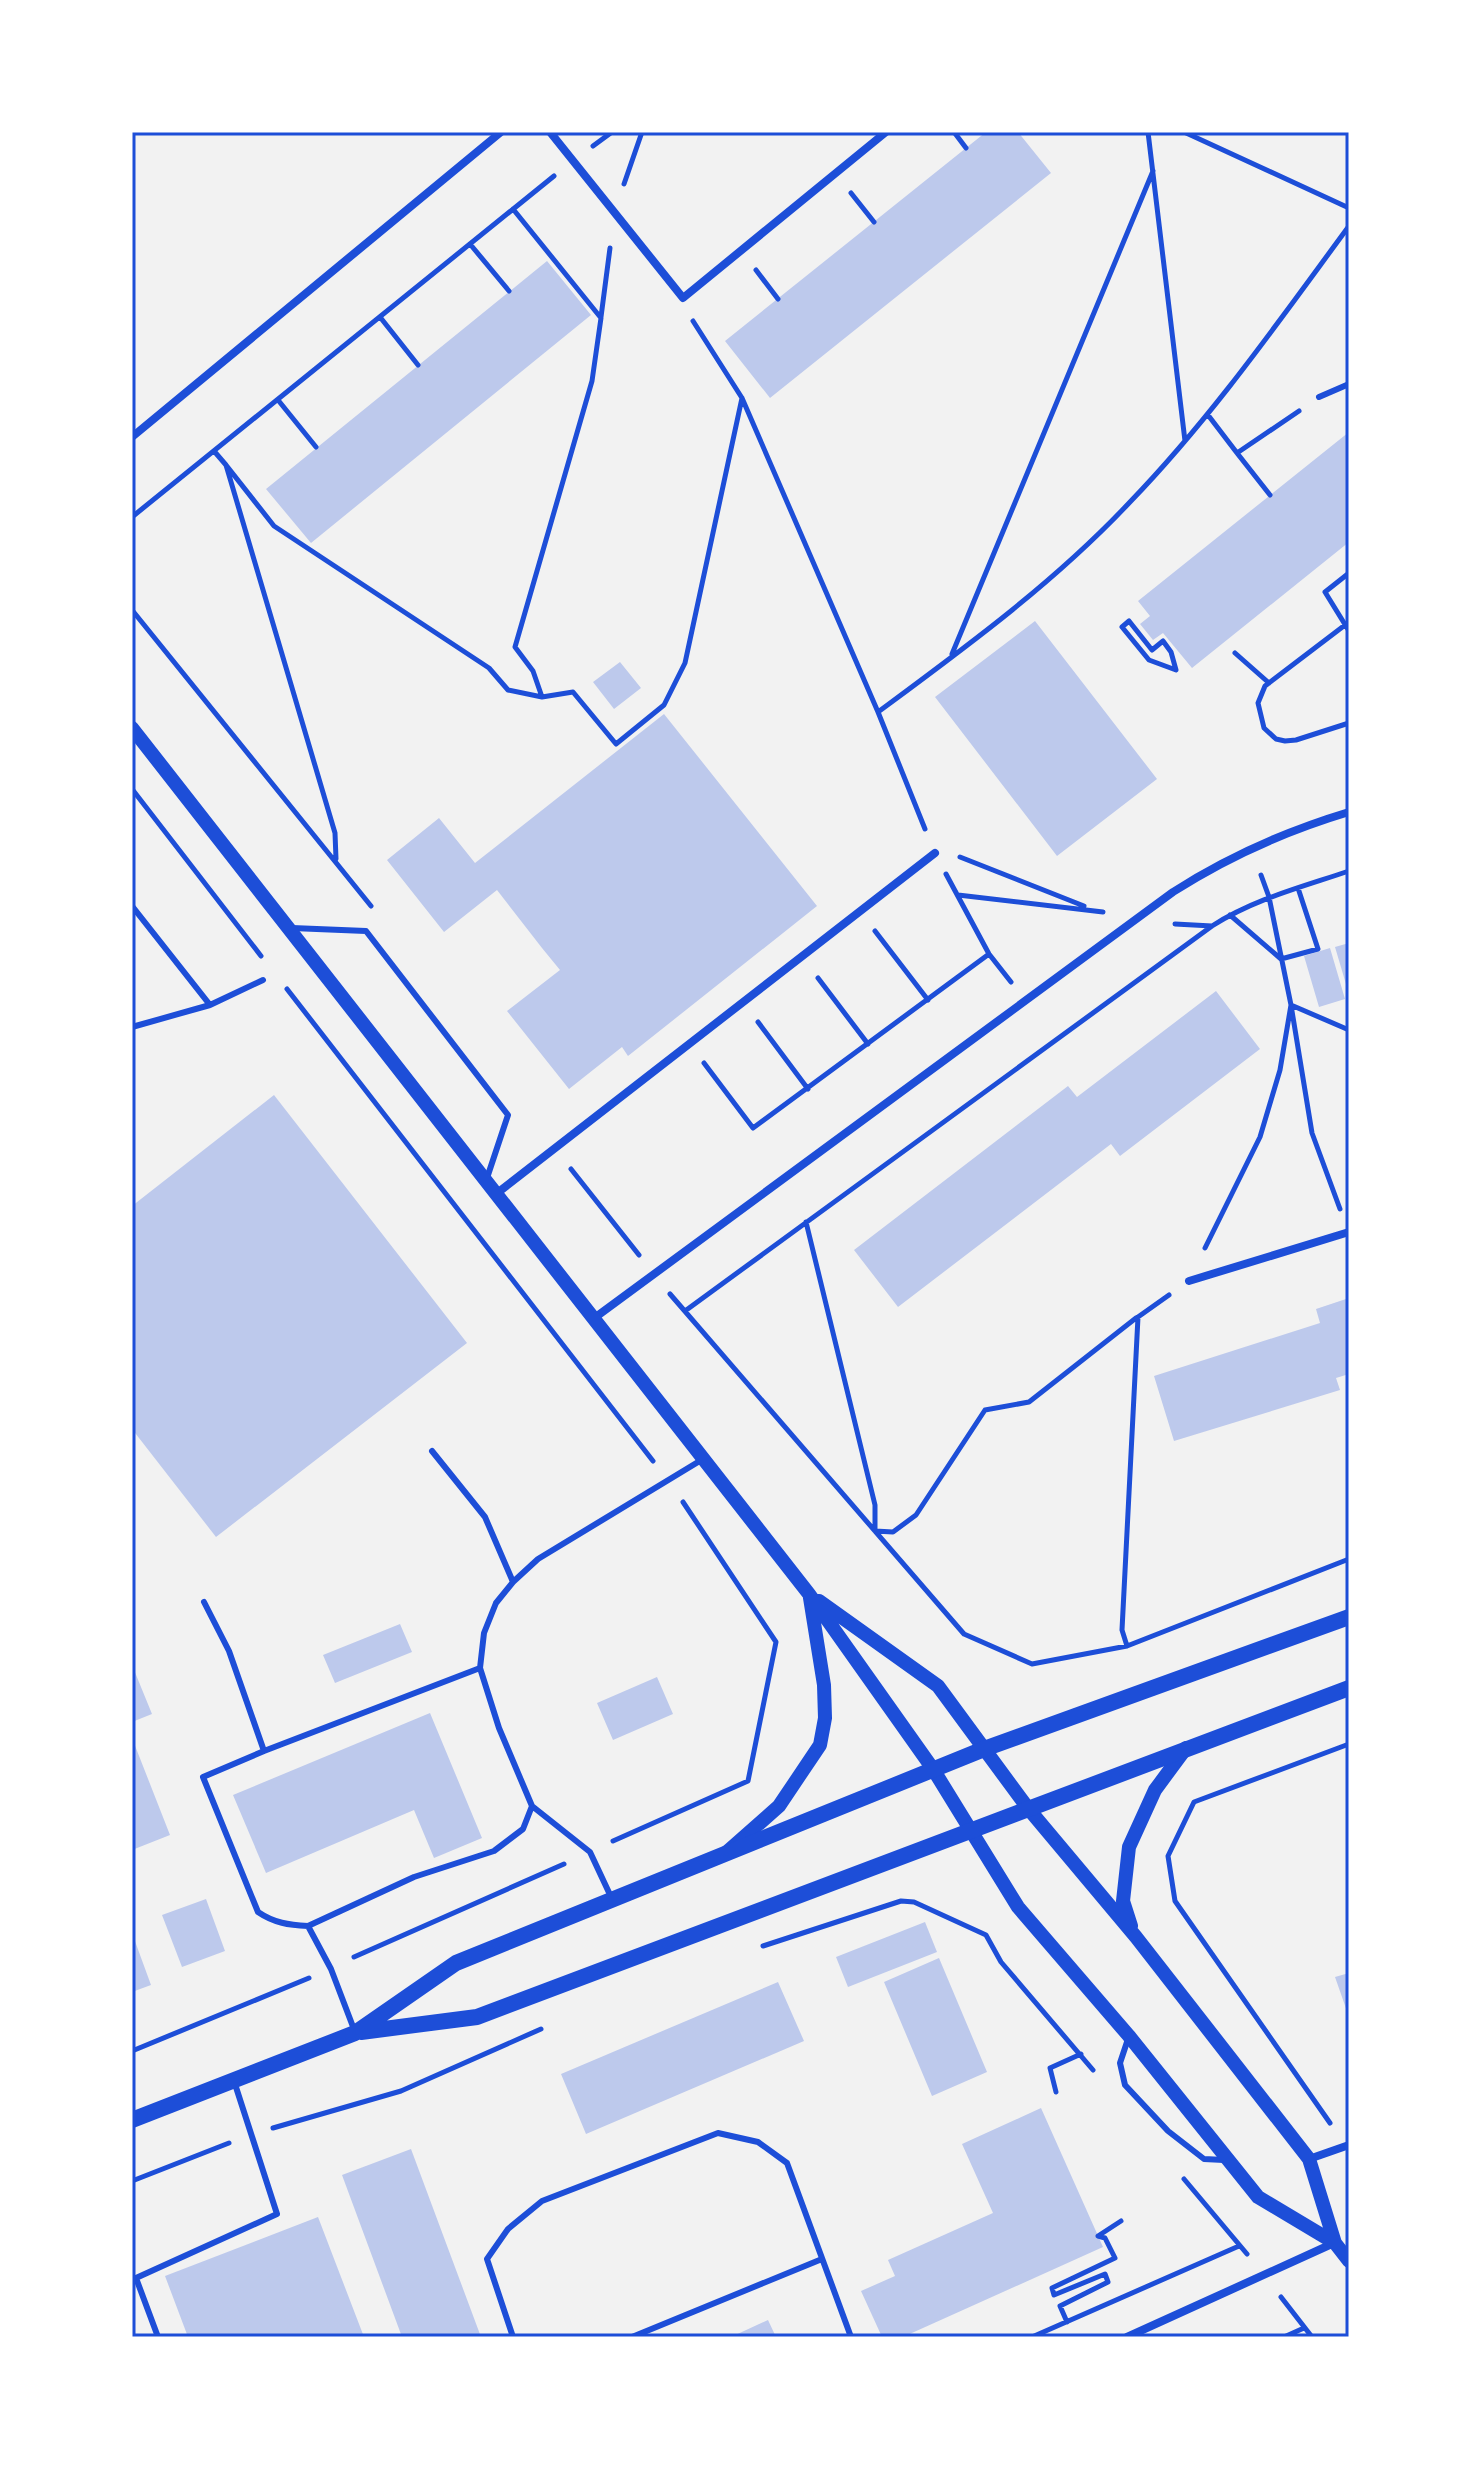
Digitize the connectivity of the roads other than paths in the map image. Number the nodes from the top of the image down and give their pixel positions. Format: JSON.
{"nodes":[{"id":1,"x":501,"y":132,"type":"edge"},
{"id":2,"x":550,"y":132,"type":"edge"},
{"id":3,"x":886,"y":132,"type":"edge"},
{"id":4,"x":1349,"y":384,"type":"edge"},
{"id":5,"x":1319,"y":397,"type":"road end"},
{"id":6,"x":132,"y":437,"type":"edge"},
{"id":7,"x":132,"y":728,"type":"edge"},
{"id":8,"x":1349,"y":812,"type":"edge"},
{"id":9,"x":935,"y":853,"type":"road end"},
{"id":10,"x":132,"y":906,"type":"edge"},
{"id":11,"x":289,"y":928,"type":"junction"},
{"id":12,"x":263,"y":980,"type":"dead end"},
{"id":13,"x":210,"y":1005,"type":"junction"},
{"id":14,"x":132,"y":1027,"type":"edge"},
{"id":15,"x":486,"y":1181,"type":"junction"},
{"id":16,"x":496,"y":1194,"type":"junction"},
{"id":17,"x":1349,"y":1232,"type":"edge"},
{"id":18,"x":1189,"y":1281,"type":"dead end"},
{"id":19,"x":593,"y":1319,"type":"junction"},
{"id":20,"x":432,"y":1451,"type":"dead end"},
{"id":21,"x":703,"y":1459,"type":"junction"},
{"id":22,"x":513,"y":1582,"type":"junction"},
{"id":23,"x":809,"y":1594,"type":"junction"},
{"id":24,"x":204,"y":1602,"type":"dead end"},
{"id":25,"x":1349,"y":1617,"type":"edge"},
{"id":26,"x":480,"y":1668,"type":"junction"},
{"id":27,"x":1349,"y":1688,"type":"edge"},
{"id":28,"x":1186,"y":1747,"type":"junction"},
{"id":29,"x":984,"y":1749,"type":"junction"},
{"id":30,"x":264,"y":1751,"type":"junction"},
{"id":31,"x":933,"y":1769,"type":"junction"},
{"id":32,"x":532,"y":1806,"type":"junction"},
{"id":33,"x":1027,"y":1807,"type":"junction"},
{"id":34,"x":971,"y":1829,"type":"junction"},
{"id":35,"x":725,"y":1853,"type":"junction"},
{"id":36,"x":612,"y":1899,"type":"junction"},
{"id":37,"x":308,"y":1926,"type":"junction"},
{"id":38,"x":1136,"y":1937,"type":"junction"},
{"id":39,"x":355,"y":2033,"type":"junction"},
{"id":40,"x":1129,"y":2036,"type":"junction"},
{"id":41,"x":234,"y":2081,"type":"junction"},
{"id":42,"x":132,"y":2120,"type":"edge"},
{"id":43,"x":1348,"y":2145,"type":"edge"},
{"id":44,"x":1309,"y":2159,"type":"junction"},
{"id":45,"x":1227,"y":2160,"type":"junction"},
{"id":46,"x":1335,"y":2243,"type":"junction"},
{"id":47,"x":822,"y":2259,"type":"junction"},
{"id":48,"x":1349,"y":2261,"type":"edge"},
{"id":49,"x":158,"y":2337,"type":"edge"},
{"id":50,"x":513,"y":2337,"type":"edge"},
{"id":51,"x":632,"y":2337,"type":"edge"},
{"id":52,"x":851,"y":2337,"type":"edge"},
{"id":53,"x":1127,"y":2337,"type":"edge"}],
"edges":[{"from":1,"to":6,"type":"street"},
{"from":2,"to":3,"type":"street"},
{"from":4,"to":5,"type":"lane"},
{"from":7,"to":11,"type":"street"},
{"from":8,"to":19,"type":"street"},
{"from":9,"to":16,"type":"street"},
{"from":10,"to":13,"type":"lane"},
{"from":11,"to":15,"type":"street"},
{"from":11,"to":15,"type":"lane"},
{"from":12,"to":13,"type":"lane"},
{"from":13,"to":14,"type":"lane"},
{"from":15,"to":16,"type":"street"},
{"from":16,"to":19,"type":"street"},
{"from":17,"to":18,"type":"street"},
{"from":19,"to":21,"type":"street"},
{"from":20,"to":22,"type":"lane"},
{"from":21,"to":22,"type":"lane"},
{"from":21,"to":23,"type":"street"},
{"from":22,"to":26,"type":"lane"},
{"from":23,"to":29,"type":"street"},
{"from":23,"to":31,"type":"street"},
{"from":23,"to":35,"type":"street"},
{"from":24,"to":30,"type":"lane"},
{"from":25,"to":29,"type":"main road"},
{"from":26,"to":30,"type":"lane"},
{"from":26,"to":32,"type":"lane"},
{"from":27,"to":28,"type":"main road"},
{"from":28,"to":33,"type":"main road"},
{"from":28,"to":38,"type":"street"},
{"from":29,"to":31,"type":"main road"},
{"from":29,"to":33,"type":"street"},
{"from":30,"to":37,"type":"lane"},
{"from":31,"to":34,"type":"street"},
{"from":31,"to":35,"type":"main road"},
{"from":32,"to":36,"type":"lane"},
{"from":32,"to":37,"type":"lane"},
{"from":33,"to":34,"type":"main road"},
{"from":33,"to":38,"type":"street"},
{"from":34,"to":39,"type":"main road"},
{"from":34,"to":40,"type":"street"},
{"from":35,"to":36,"type":"main road"},
{"from":36,"to":39,"type":"main road"},
{"from":37,"to":39,"type":"lane"},
{"from":38,"to":44,"type":"street"},
{"from":39,"to":41,"type":"main road"},
{"from":40,"to":45,"type":"street"},
{"from":40,"to":45,"type":"lane"},
{"from":41,"to":42,"type":"main road"},
{"from":41,"to":49,"type":"lane"},
{"from":43,"to":44,"type":"street"},
{"from":44,"to":46,"type":"street"},
{"from":45,"to":46,"type":"street"},
{"from":46,"to":48,"type":"street"},
{"from":46,"to":53,"type":"street"},
{"from":47,"to":50,"type":"lane"},
{"from":47,"to":51,"type":"lane"},
{"from":47,"to":52,"type":"lane"}]}
